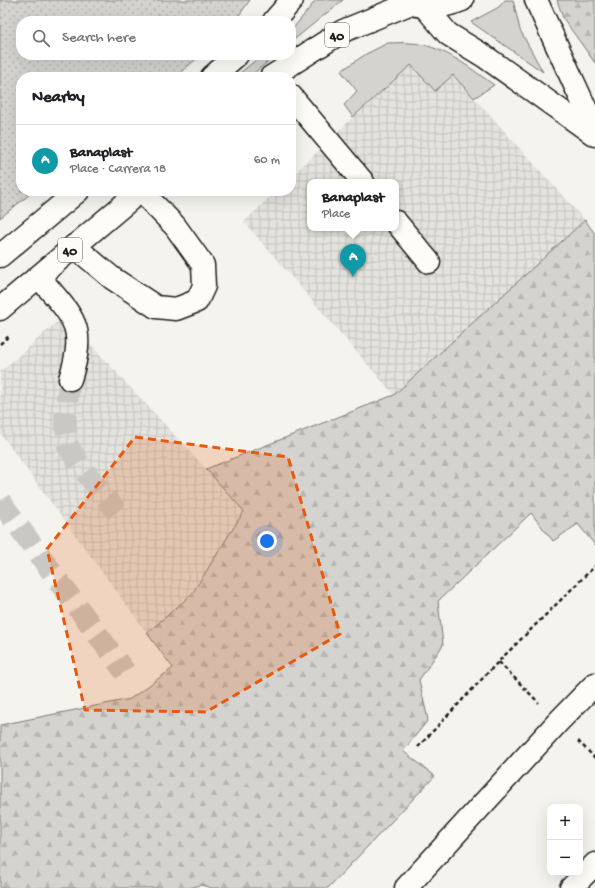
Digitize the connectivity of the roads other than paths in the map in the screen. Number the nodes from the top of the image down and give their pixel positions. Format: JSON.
{"nodes":[{"id":1,"x":292,"y":0,"type":"edge"},
{"id":2,"x":462,"y":0,"type":"edge"},
{"id":3,"x":536,"y":0,"type":"edge"},
{"id":4,"x":412,"y":3,"type":"edge"},
{"id":5,"x":278,"y":16,"type":"edge"},
{"id":6,"x":231,"y":60,"type":"edge"},
{"id":7,"x":218,"y":72,"type":"edge"},
{"id":8,"x":281,"y":72,"type":"edge"},
{"id":9,"x":296,"y":102,"type":"edge"},
{"id":10,"x":595,"y":129,"type":"edge"},
{"id":11,"x":595,"y":135,"type":"edge"},
{"id":12,"x":360,"y":179,"type":"edge"},
{"id":13,"x":72,"y":196,"type":"edge"},
{"id":14,"x":135,"y":196,"type":"edge"},
{"id":15,"x":146,"y":196,"type":"edge"},
{"id":16,"x":399,"y":226,"type":"edge"},
{"id":17,"x":74,"y":246,"type":"junction"},
{"id":18,"x":0,"y":256,"type":"edge"},
{"id":19,"x":430,"y":262,"type":"dead end"},
{"id":20,"x":39,"y":277,"type":"junction"},
{"id":21,"x":0,"y":309,"type":"edge"},
{"id":22,"x":70,"y":379,"type":"tunnel mouth"},
{"id":23,"x":595,"y":684,"type":"edge"},
{"id":24,"x":595,"y":864,"type":"edge"},
{"id":25,"x":406,"y":888,"type":"edge"},
{"id":26,"x":571,"y":888,"type":"edge"}],
"edges":[{"from":1,"to":5,"type":"street"},
{"from":2,"to":4,"type":"street","number":"40"},
{"from":3,"to":10,"type":"street"},
{"from":4,"to":8,"type":"street","number":"40"},
{"from":4,"to":11,"type":"street"},
{"from":6,"to":7,"type":"street"},
{"from":9,"to":12,"type":"street"},
{"from":13,"to":18,"type":"street"},
{"from":14,"to":17,"type":"street","number":"40"},
{"from":15,"to":17,"type":"street"},
{"from":16,"to":19,"type":"street"},
{"from":17,"to":20,"type":"street","number":"40"},
{"from":20,"to":21,"type":"street","number":"40"},
{"from":20,"to":22,"type":"street"},
{"from":23,"to":25,"type":"street"},
{"from":24,"to":26,"type":"street"}]}
